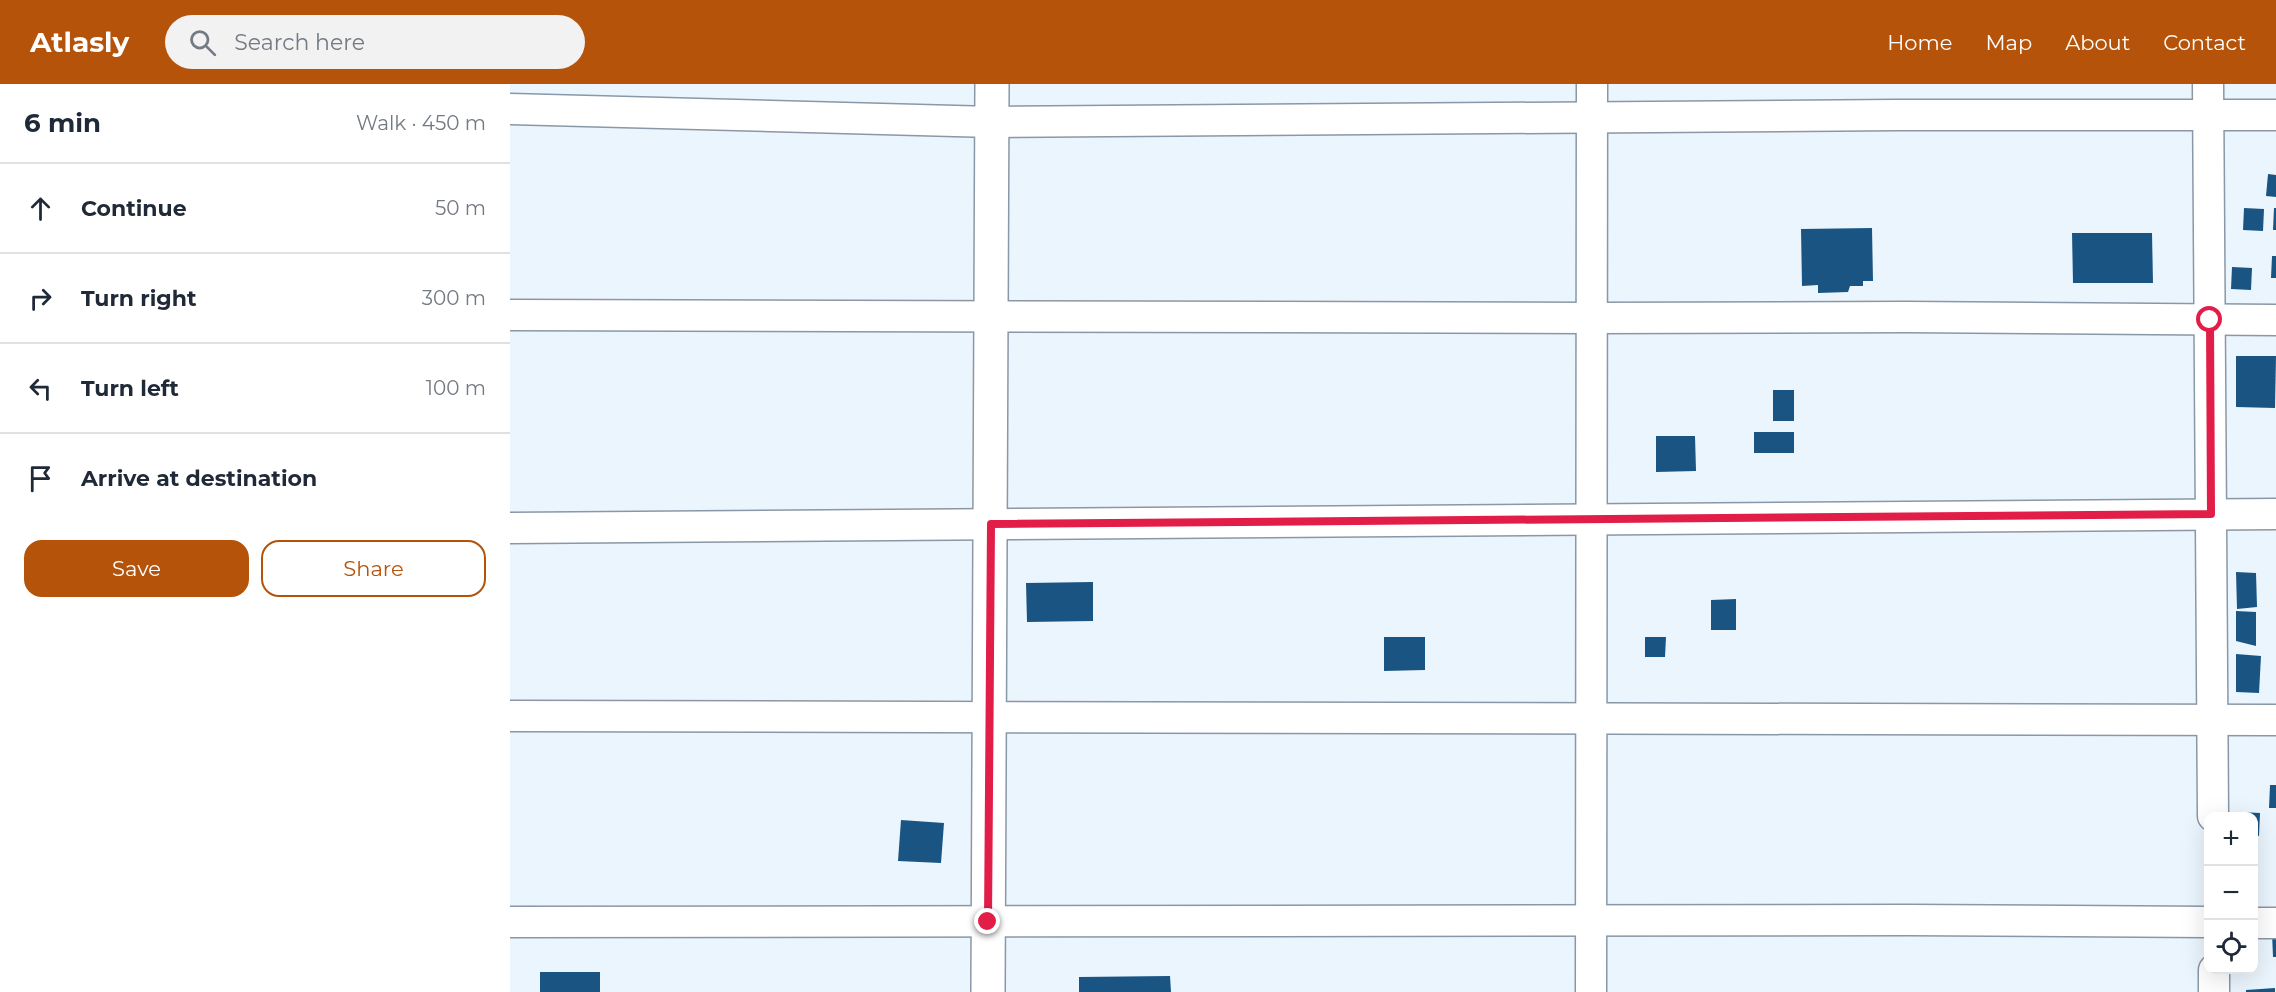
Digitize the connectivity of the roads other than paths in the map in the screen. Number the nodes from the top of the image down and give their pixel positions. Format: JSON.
{"nodes":[{"id":1,"x":992,"y":84,"type":"edge"},
{"id":2,"x":1593,"y":84,"type":"edge"},
{"id":3,"x":2208,"y":84,"type":"edge"},
{"id":4,"x":510,"y":109,"type":"edge"},
{"id":5,"x":2209,"y":116,"type":"junction"},
{"id":6,"x":2276,"y":116,"type":"edge"},
{"id":7,"x":1593,"y":118,"type":"junction"},
{"id":8,"x":992,"y":122,"type":"junction"},
{"id":9,"x":510,"y":315,"type":"edge"},
{"id":10,"x":992,"y":316,"type":"junction"},
{"id":11,"x":1592,"y":318,"type":"junction"},
{"id":12,"x":2210,"y":320,"type":"junction"},
{"id":13,"x":2276,"y":320,"type":"edge"},
{"id":14,"x":2211,"y":514,"type":"junction"},
{"id":15,"x":2276,"y":514,"type":"edge"},
{"id":16,"x":1592,"y":519,"type":"junction"},
{"id":17,"x":991,"y":524,"type":"junction"},
{"id":18,"x":510,"y":528,"type":"edge"},
{"id":19,"x":510,"y":716,"type":"edge"},
{"id":20,"x":990,"y":717,"type":"junction"},
{"id":21,"x":1592,"y":718,"type":"junction"},
{"id":22,"x":2212,"y":719,"type":"junction"},
{"id":23,"x":2276,"y":720,"type":"edge"},
{"id":24,"x":2213,"y":812,"type":"edge"},
{"id":25,"x":510,"y":922,"type":"edge"},
{"id":26,"x":988,"y":922,"type":"junction"},
{"id":27,"x":1591,"y":922,"type":"junction"},
{"id":28,"x":2204,"y":922,"type":"edge"},
{"id":29,"x":2258,"y":922,"type":"edge"},
{"id":30,"x":2276,"y":922,"type":"edge"},
{"id":31,"x":2214,"y":974,"type":"edge"},
{"id":32,"x":988,"y":992,"type":"edge"},
{"id":33,"x":1591,"y":992,"type":"edge"},
{"id":34,"x":2214,"y":992,"type":"edge"}],
"edges":[{"from":1,"to":8,"type":"street"},
{"from":2,"to":7,"type":"street"},
{"from":3,"to":5,"type":"street"},
{"from":4,"to":8,"type":"street"},
{"from":5,"to":6,"type":"street"},
{"from":5,"to":7,"type":"street"},
{"from":5,"to":12,"type":"street"},
{"from":7,"to":8,"type":"street"},
{"from":7,"to":11,"type":"street"},
{"from":8,"to":10,"type":"street"},
{"from":9,"to":10,"type":"street"},
{"from":10,"to":11,"type":"street"},
{"from":10,"to":17,"type":"street"},
{"from":11,"to":12,"type":"street"},
{"from":11,"to":16,"type":"street"},
{"from":12,"to":13,"type":"street"},
{"from":12,"to":14,"type":"street"},
{"from":14,"to":15,"type":"street"},
{"from":14,"to":16,"type":"street"},
{"from":14,"to":22,"type":"street"},
{"from":16,"to":17,"type":"street"},
{"from":16,"to":21,"type":"street"},
{"from":17,"to":18,"type":"street"},
{"from":17,"to":20,"type":"street"},
{"from":19,"to":20,"type":"street"},
{"from":20,"to":21,"type":"street"},
{"from":20,"to":26,"type":"street"},
{"from":21,"to":22,"type":"street"},
{"from":21,"to":27,"type":"street"},
{"from":22,"to":23,"type":"street"},
{"from":22,"to":24,"type":"street"},
{"from":25,"to":26,"type":"street"},
{"from":26,"to":27,"type":"street"},
{"from":26,"to":32,"type":"street"},
{"from":27,"to":28,"type":"street"},
{"from":27,"to":33,"type":"street"},
{"from":29,"to":30,"type":"street"},
{"from":31,"to":34,"type":"street"}]}
